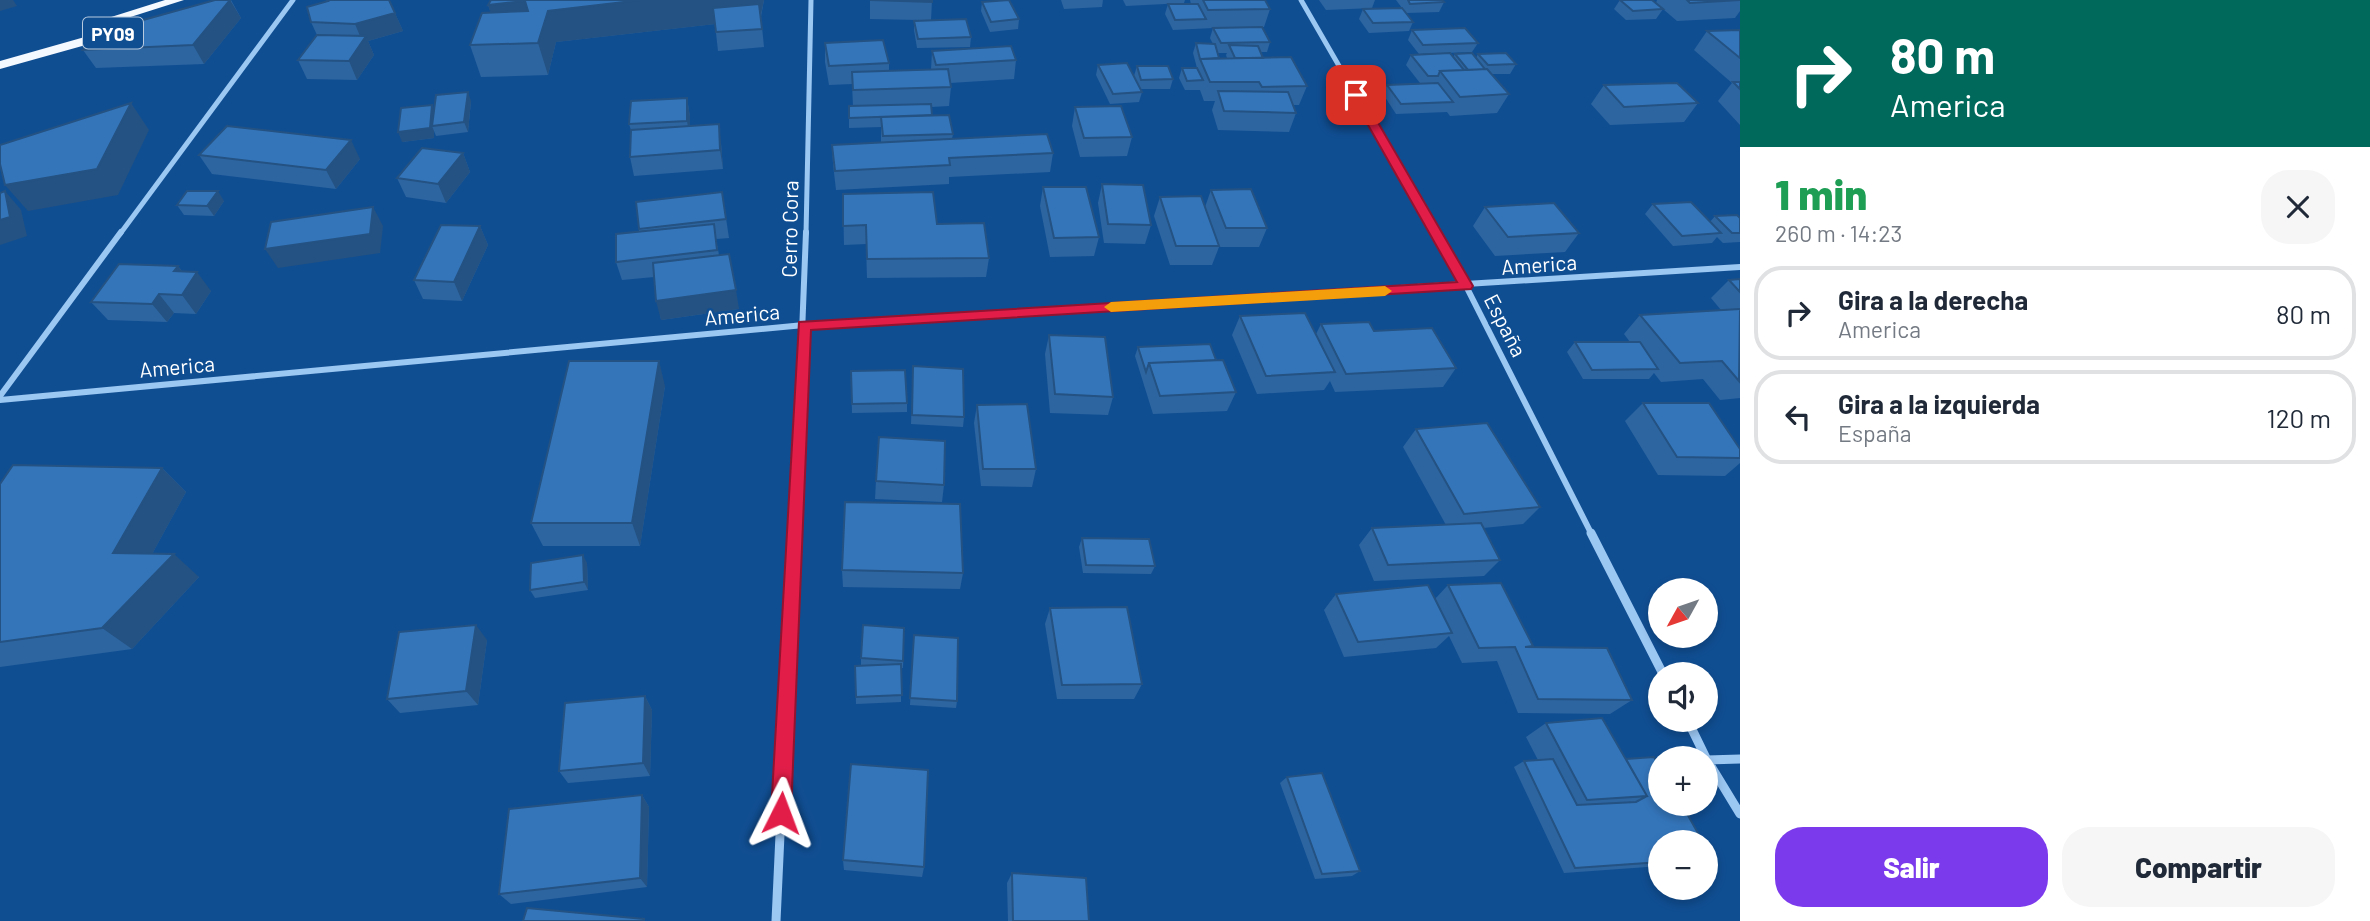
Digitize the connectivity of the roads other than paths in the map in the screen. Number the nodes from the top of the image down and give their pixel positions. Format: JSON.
{"nodes":[{"id":1,"x":293,"y":0,"type":"edge"},
{"id":2,"x":811,"y":0,"type":"edge"},
{"id":3,"x":1301,"y":0,"type":"edge"},
{"id":4,"x":182,"y":6,"type":"edge"},
{"id":5,"x":0,"y":52,"type":"edge"},
{"id":6,"x":0,"y":65,"type":"edge"},
{"id":7,"x":1740,"y":267,"type":"edge"},
{"id":8,"x":1466,"y":286,"type":"junction"},
{"id":9,"x":804,"y":325,"type":"junction"},
{"id":10,"x":0,"y":398,"type":"edge"},
{"id":11,"x":1657,"y":662,"type":"edge"},
{"id":12,"x":1718,"y":759,"type":"edge"},
{"id":13,"x":1740,"y":760,"type":"edge"},
{"id":14,"x":1718,"y":778,"type":"edge"},
{"id":15,"x":1740,"y":814,"type":"edge"},
{"id":16,"x":776,"y":921,"type":"edge"}],
"edges":[{"from":1,"to":10,"type":"street"},
{"from":2,"to":9,"type":"street","name":"Cerro Cora"},
{"from":3,"to":8,"type":"street","name":"España"},
{"from":4,"to":5,"type":"highway","number":"PY09"},
{"from":4,"to":6,"type":"highway","number":"PY09"},
{"from":7,"to":8,"type":"street","name":"America"},
{"from":8,"to":9,"type":"street","name":"America"},
{"from":8,"to":11,"type":"street","name":"España"},
{"from":9,"to":10,"type":"street","name":"America"},
{"from":9,"to":16,"type":"street","name":"Cerro Cora"},
{"from":12,"to":13,"type":"street"},
{"from":14,"to":15,"type":"street"}]}
